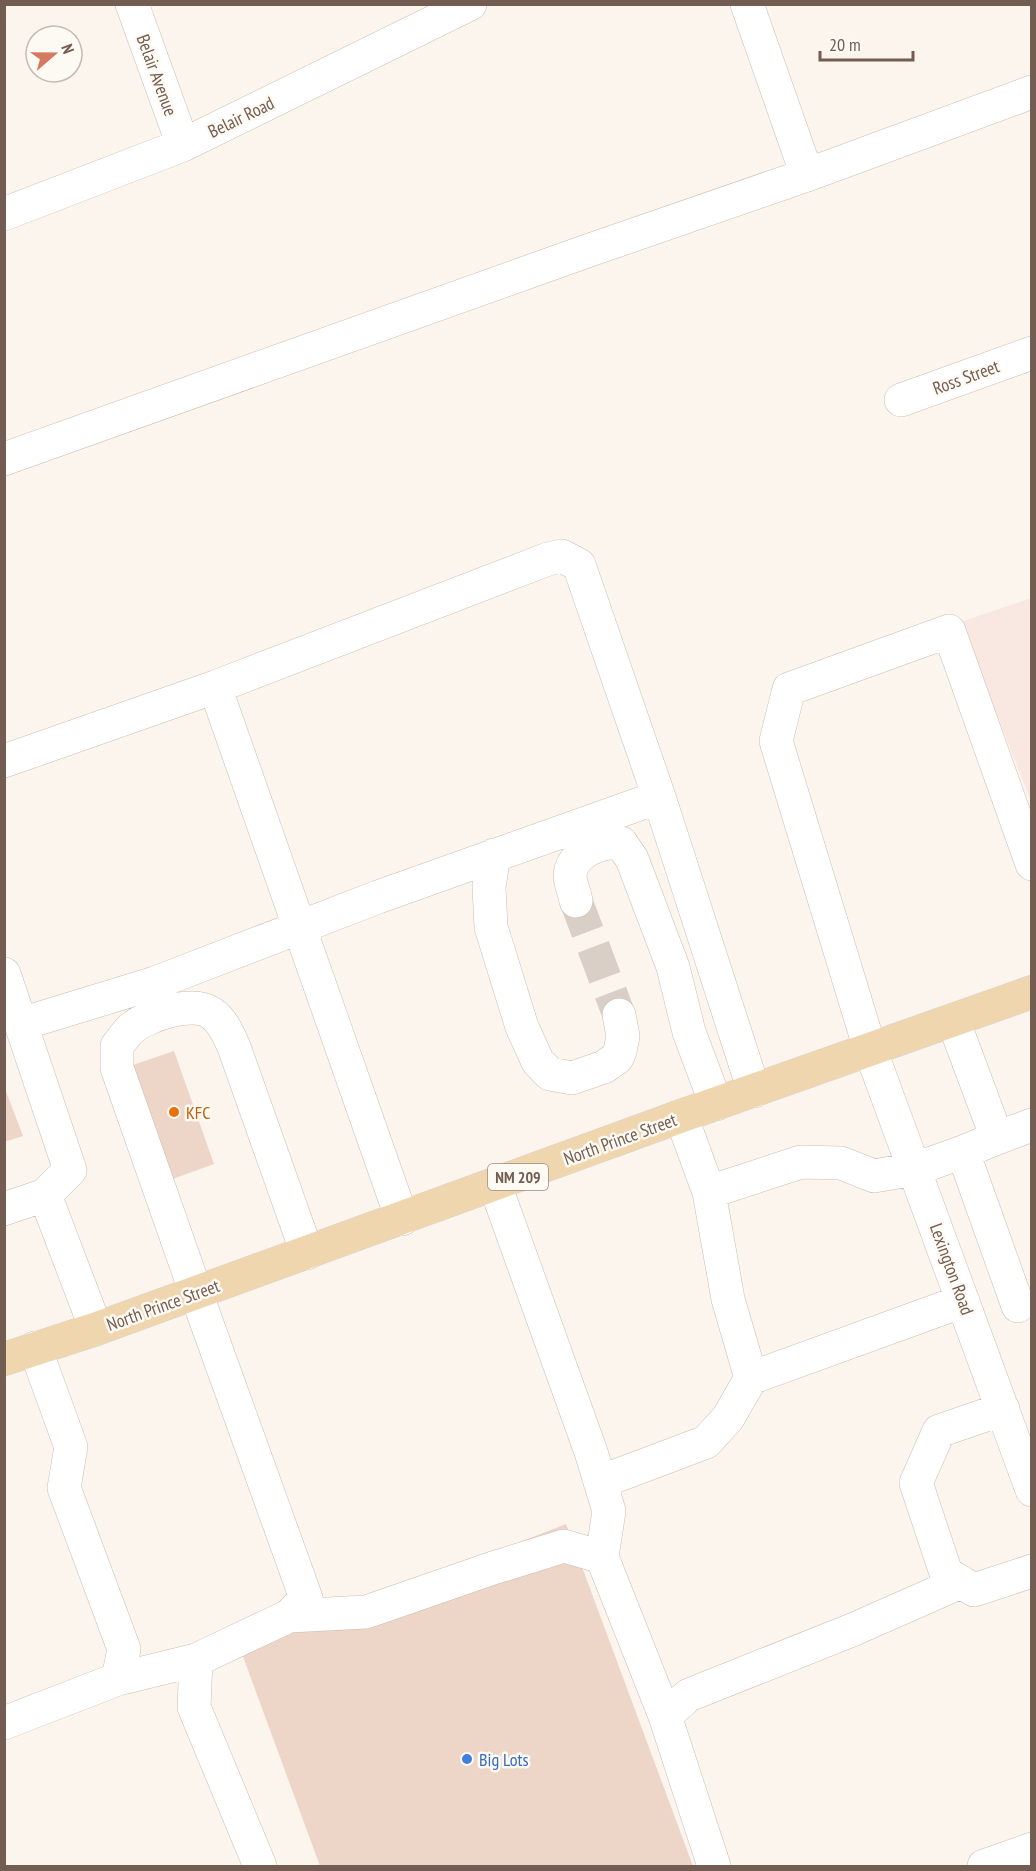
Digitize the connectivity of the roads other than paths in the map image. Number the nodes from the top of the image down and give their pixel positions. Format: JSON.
{"nodes":[{"id":1,"x":132,"y":4,"type":"edge"},
{"id":2,"x":470,"y":4,"type":"edge"},
{"id":3,"x":747,"y":4,"type":"edge"},
{"id":4,"x":1032,"y":93,"type":"edge"},
{"id":5,"x":183,"y":145,"type":"junction"},
{"id":6,"x":807,"y":175,"type":"junction"},
{"id":7,"x":4,"y":214,"type":"edge"},
{"id":8,"x":1032,"y":353,"type":"edge"},
{"id":9,"x":901,"y":400,"type":"dead end"},
{"id":10,"x":4,"y":459,"type":"edge"},
{"id":11,"x":215,"y":687,"type":"junction"},
{"id":12,"x":4,"y":761,"type":"edge"},
{"id":13,"x":659,"y":796,"type":"junction"},
{"id":14,"x":494,"y":855,"type":"junction"},
{"id":15,"x":1032,"y":864,"type":"edge"},
{"id":16,"x":576,"y":901,"type":"tunnel mouth"},
{"id":17,"x":299,"y":928,"type":"junction"},
{"id":18,"x":4,"y":974,"type":"edge"},
{"id":19,"x":1032,"y":992,"type":"edge"},
{"id":20,"x":619,"y":1015,"type":"tunnel mouth"},
{"id":21,"x":953,"y":1020,"type":"junction"},
{"id":22,"x":21,"y":1024,"type":"junction"},
{"id":23,"x":870,"y":1049,"type":"junction"},
{"id":24,"x":754,"y":1091,"type":"junction"},
{"id":25,"x":716,"y":1104,"type":"junction"},
{"id":26,"x":681,"y":1116,"type":"junction"},
{"id":27,"x":1032,"y":1125,"type":"edge"},
{"id":28,"x":997,"y":1138,"type":"junction"},
{"id":29,"x":963,"y":1152,"type":"junction"},
{"id":30,"x":915,"y":1169,"type":"junction"},
{"id":31,"x":495,"y":1185,"type":"junction"},
{"id":32,"x":709,"y":1192,"type":"junction"},
{"id":33,"x":45,"y":1195,"type":"junction"},
{"id":34,"x":4,"y":1209,"type":"edge"},
{"id":35,"x":984,"y":1210,"type":"junction"},
{"id":36,"x":402,"y":1219,"type":"junction"},
{"id":37,"x":936,"y":1228,"type":"junction"},
{"id":38,"x":307,"y":1253,"type":"junction"},
{"id":39,"x":196,"y":1293,"type":"junction"},
{"id":40,"x":1025,"y":1303,"type":"edge"},
{"id":41,"x":967,"y":1312,"type":"junction"},
{"id":42,"x":96,"y":1329,"type":"junction"},
{"id":43,"x":35,"y":1348,"type":"junction"},
{"id":44,"x":4,"y":1359,"type":"edge"},
{"id":45,"x":751,"y":1378,"type":"junction"},
{"id":46,"x":1003,"y":1409,"type":"junction"},
{"id":47,"x":596,"y":1467,"type":"junction"},
{"id":48,"x":1029,"y":1473,"type":"edge"},
{"id":49,"x":602,"y":1557,"type":"junction"},
{"id":50,"x":1032,"y":1571,"type":"edge"},
{"id":51,"x":961,"y":1582,"type":"junction"},
{"id":52,"x":289,"y":1616,"type":"junction"},
{"id":53,"x":196,"y":1660,"type":"junction"},
{"id":54,"x":118,"y":1679,"type":"junction"},
{"id":55,"x":665,"y":1716,"type":"junction"},
{"id":56,"x":4,"y":1723,"type":"edge"},
{"id":57,"x":1032,"y":1849,"type":"edge"},
{"id":58,"x":260,"y":1866,"type":"edge"},
{"id":59,"x":714,"y":1866,"type":"edge"},
{"id":60,"x":984,"y":1866,"type":"edge"}],
"edges":[{"from":1,"to":5,"type":"street","name":"Belair Avenue"},
{"from":2,"to":5,"type":"street","name":"Belair Road"},
{"from":3,"to":6,"type":"street"},
{"from":4,"to":6,"type":"street"},
{"from":5,"to":7,"type":"street","name":"Belair Road"},
{"from":6,"to":10,"type":"street"},
{"from":8,"to":9,"type":"street","name":"Ross Street"},
{"from":11,"to":12,"type":"street"},
{"from":11,"to":13,"type":"street"},
{"from":11,"to":17,"type":"street"},
{"from":13,"to":14,"type":"street"},
{"from":13,"to":24,"type":"street"},
{"from":14,"to":17,"type":"street"},
{"from":14,"to":20,"type":"street"},
{"from":15,"to":23,"type":"street","name":"Lexington Road"},
{"from":16,"to":25,"type":"street"},
{"from":17,"to":22,"type":"street"},
{"from":17,"to":36,"type":"street"},
{"from":18,"to":22,"type":"street"},
{"from":19,"to":21,"type":"main road","name":"North Prince Street","number":"NM 209"},
{"from":21,"to":23,"type":"main road","name":"North Prince Street","number":"NM 209"},
{"from":21,"to":28,"type":"street"},
{"from":22,"to":33,"type":"street"},
{"from":23,"to":24,"type":"main road","name":"North Prince Street","number":"NM 209"},
{"from":23,"to":30,"type":"street","name":"Lexington Road"},
{"from":24,"to":25,"type":"main road","name":"North Prince Street","number":"NM 209"},
{"from":25,"to":26,"type":"main road","name":"North Prince Street","number":"NM 209"},
{"from":26,"to":31,"type":"main road","name":"North Prince Street","number":"NM 209"},
{"from":26,"to":32,"type":"street"},
{"from":27,"to":28,"type":"street"},
{"from":28,"to":29,"type":"street"},
{"from":29,"to":30,"type":"street"},
{"from":29,"to":35,"type":"street"},
{"from":30,"to":32,"type":"street"},
{"from":30,"to":37,"type":"street","name":"Lexington Road"},
{"from":31,"to":36,"type":"main road","name":"North Prince Street","number":"NM 209"},
{"from":31,"to":47,"type":"street"},
{"from":32,"to":45,"type":"street"},
{"from":33,"to":34,"type":"street"},
{"from":33,"to":42,"type":"street"},
{"from":35,"to":37,"type":"street"},
{"from":35,"to":40,"type":"street"},
{"from":36,"to":38,"type":"main road","name":"North Prince Street","number":"NM 209"},
{"from":37,"to":41,"type":"street","name":"Lexington Road"},
{"from":38,"to":39,"type":"main road","name":"North Prince Street","number":"NM 209"},
{"from":38,"to":39,"type":"street"},
{"from":39,"to":42,"type":"main road","name":"North Prince Street","number":"NM 209"},
{"from":39,"to":52,"type":"street"},
{"from":40,"to":41,"type":"street"},
{"from":41,"to":45,"type":"street"},
{"from":41,"to":46,"type":"street","name":"Lexington Road"},
{"from":42,"to":43,"type":"main road","name":"North Prince Street","number":"NM 209"},
{"from":43,"to":44,"type":"main road","name":"North Prince Street","number":"NM 209"},
{"from":43,"to":54,"type":"street"},
{"from":45,"to":47,"type":"street"},
{"from":46,"to":48,"type":"street","name":"Lexington Road"},
{"from":46,"to":51,"type":"street"},
{"from":47,"to":49,"type":"street"},
{"from":49,"to":52,"type":"street"},
{"from":49,"to":55,"type":"street"},
{"from":50,"to":51,"type":"street"},
{"from":51,"to":55,"type":"street"},
{"from":52,"to":53,"type":"street"},
{"from":53,"to":54,"type":"street"},
{"from":53,"to":58,"type":"street"},
{"from":54,"to":56,"type":"street"},
{"from":55,"to":59,"type":"street"},
{"from":57,"to":60,"type":"street"}]}
